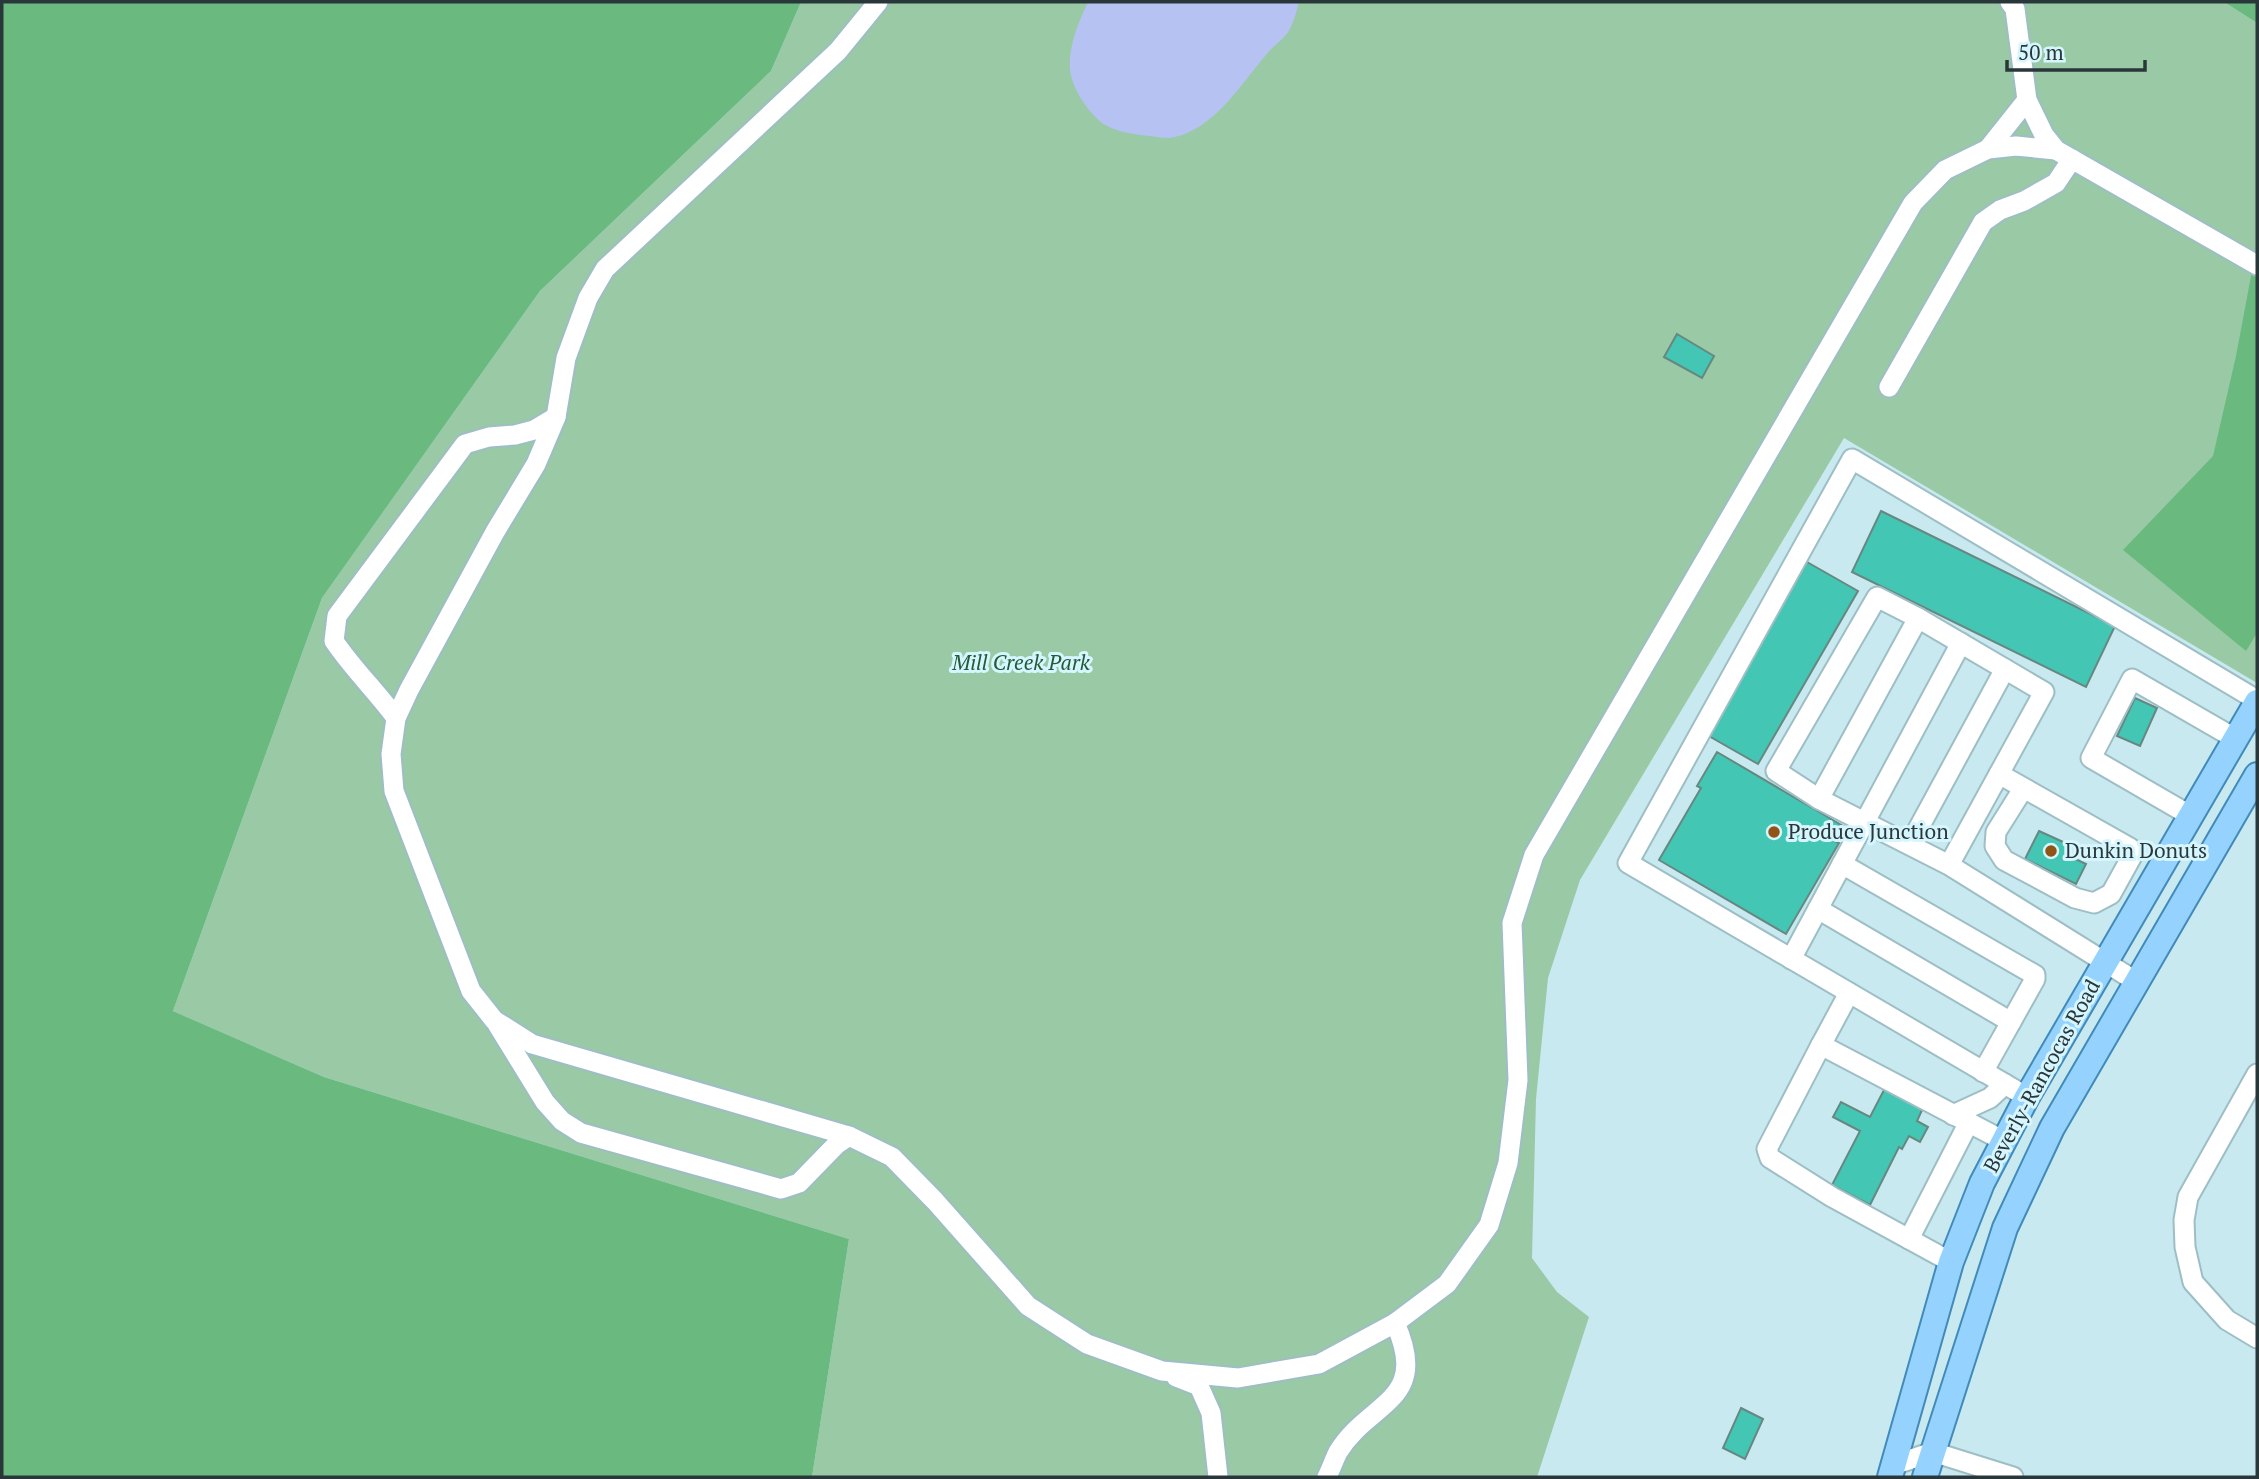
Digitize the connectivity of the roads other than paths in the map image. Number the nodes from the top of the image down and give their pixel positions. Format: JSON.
{"nodes":[{"id":1,"x":878,"y":2,"type":"edge"},
{"id":2,"x":2011,"y":2,"type":"edge"},
{"id":3,"x":861,"y":10,"type":"edge"},
{"id":4,"x":2028,"y":100,"type":"junction"},
{"id":5,"x":1987,"y":149,"type":"junction"},
{"id":6,"x":2064,"y":154,"type":"junction"},
{"id":7,"x":2257,"y":265,"type":"edge"},
{"id":8,"x":1889,"y":387,"type":"dead end"},
{"id":9,"x":556,"y":416,"type":"junction"},
{"id":10,"x":1918,"y":618,"type":"junction"},
{"id":11,"x":1961,"y":643,"type":"junction"},
{"id":12,"x":2006,"y":669,"type":"junction"},
{"id":13,"x":2257,"y":701,"type":"edge"},
{"id":14,"x":396,"y":718,"type":"junction"},
{"id":15,"x":2236,"y":738,"type":"junction"},
{"id":16,"x":1999,"y":774,"type":"junction"},
{"id":17,"x":2257,"y":775,"type":"edge"},
{"id":18,"x":2023,"y":789,"type":"junction"},
{"id":19,"x":1818,"y":799,"type":"junction"},
{"id":20,"x":2191,"y":816,"type":"junction"},
{"id":21,"x":1864,"y":822,"type":"junction"},
{"id":22,"x":1910,"y":844,"type":"junction"},
{"id":23,"x":1842,"y":864,"type":"junction"},
{"id":24,"x":1949,"y":865,"type":"junction"},
{"id":25,"x":1818,"y":909,"type":"junction"},
{"id":26,"x":1791,"y":959,"type":"junction"},
{"id":27,"x":2107,"y":961,"type":"junction"},
{"id":28,"x":2137,"y":982,"type":"junction"},
{"id":29,"x":1849,"y":993,"type":"junction"},
{"id":30,"x":495,"y":1020,"type":"junction"},
{"id":31,"x":2011,"y":1022,"type":"junction"},
{"id":32,"x":1821,"y":1045,"type":"junction"},
{"id":33,"x":1983,"y":1072,"type":"junction"},
{"id":34,"x":2257,"y":1074,"type":"edge"},
{"id":35,"x":2005,"y":1084,"type":"junction"},
{"id":36,"x":2027,"y":1097,"type":"junction"},
{"id":37,"x":1961,"y":1119,"type":"junction"},
{"id":38,"x":849,"y":1136,"type":"junction"},
{"id":39,"x":2004,"y":1141,"type":"junction"},
{"id":40,"x":1909,"y":1240,"type":"junction"},
{"id":41,"x":1951,"y":1262,"type":"junction"},
{"id":42,"x":1395,"y":1323,"type":"junction"},
{"id":43,"x":2257,"y":1338,"type":"edge"},
{"id":44,"x":1162,"y":1371,"type":"junction"},
{"id":45,"x":1933,"y":1452,"type":"junction"},
{"id":46,"x":1891,"y":1471,"type":"edge"},
{"id":47,"x":1218,"y":1477,"type":"edge"},
{"id":48,"x":1327,"y":1477,"type":"edge"},
{"id":49,"x":1925,"y":1477,"type":"edge"},
{"id":50,"x":2013,"y":1477,"type":"edge"}],
"edges":[{"from":1,"to":3,"type":"street"},
{"from":2,"to":4,"type":"street"},
{"from":3,"to":9,"type":"street"},
{"from":4,"to":5,"type":"street"},
{"from":4,"to":6,"type":"street"},
{"from":5,"to":6,"type":"street"},
{"from":5,"to":42,"type":"street"},
{"from":6,"to":7,"type":"street"},
{"from":6,"to":8,"type":"street"},
{"from":9,"to":14,"type":"street"},
{"from":9,"to":14,"type":"street"},
{"from":10,"to":11,"type":"street"},
{"from":10,"to":19,"type":"street"},
{"from":10,"to":19,"type":"street"},
{"from":11,"to":12,"type":"street"},
{"from":11,"to":21,"type":"street"},
{"from":12,"to":16,"type":"street"},
{"from":12,"to":22,"type":"street"},
{"from":13,"to":15,"type":"main road","name":"Beverly-Rancocas Road"},
{"from":13,"to":26,"type":"street"},
{"from":14,"to":30,"type":"street"},
{"from":15,"to":20,"type":"main road","name":"Beverly-Rancocas Road"},
{"from":15,"to":20,"type":"street"},
{"from":16,"to":18,"type":"street"},
{"from":16,"to":24,"type":"street"},
{"from":17,"to":28,"type":"main road","name":"Beverly-Rancocas Road"},
{"from":18,"to":18,"type":"street"},
{"from":19,"to":21,"type":"street"},
{"from":20,"to":27,"type":"main road","name":"Beverly-Rancocas Road"},
{"from":21,"to":22,"type":"street"},
{"from":21,"to":23,"type":"street"},
{"from":22,"to":24,"type":"street"},
{"from":23,"to":25,"type":"street"},
{"from":23,"to":31,"type":"street"},
{"from":24,"to":27,"type":"street"},
{"from":25,"to":26,"type":"street"},
{"from":25,"to":31,"type":"street"},
{"from":26,"to":29,"type":"street"},
{"from":27,"to":28,"type":"street"},
{"from":27,"to":36,"type":"main road","name":"Beverly-Rancocas Road"},
{"from":28,"to":45,"type":"main road","name":"Beverly-Rancocas Road"},
{"from":29,"to":32,"type":"street"},
{"from":29,"to":33,"type":"street"},
{"from":30,"to":38,"type":"street"},
{"from":30,"to":38,"type":"street"},
{"from":31,"to":33,"type":"street"},
{"from":32,"to":37,"type":"street"},
{"from":32,"to":40,"type":"street"},
{"from":33,"to":35,"type":"street"},
{"from":34,"to":43,"type":"street"},
{"from":35,"to":36,"type":"street"},
{"from":35,"to":37,"type":"street"},
{"from":36,"to":39,"type":"main road","name":"Beverly-Rancocas Road"},
{"from":37,"to":39,"type":"street"},
{"from":37,"to":40,"type":"street"},
{"from":38,"to":44,"type":"street"},
{"from":39,"to":41,"type":"main road","name":"Beverly-Rancocas Road"},
{"from":40,"to":41,"type":"street"},
{"from":41,"to":46,"type":"main road","name":"Beverly-Rancocas Road"},
{"from":42,"to":44,"type":"street"},
{"from":42,"to":48,"type":"street"},
{"from":44,"to":47,"type":"street"},
{"from":45,"to":46,"type":"street"},
{"from":45,"to":49,"type":"main road","name":"Beverly-Rancocas Road"},
{"from":45,"to":50,"type":"street"}]}
